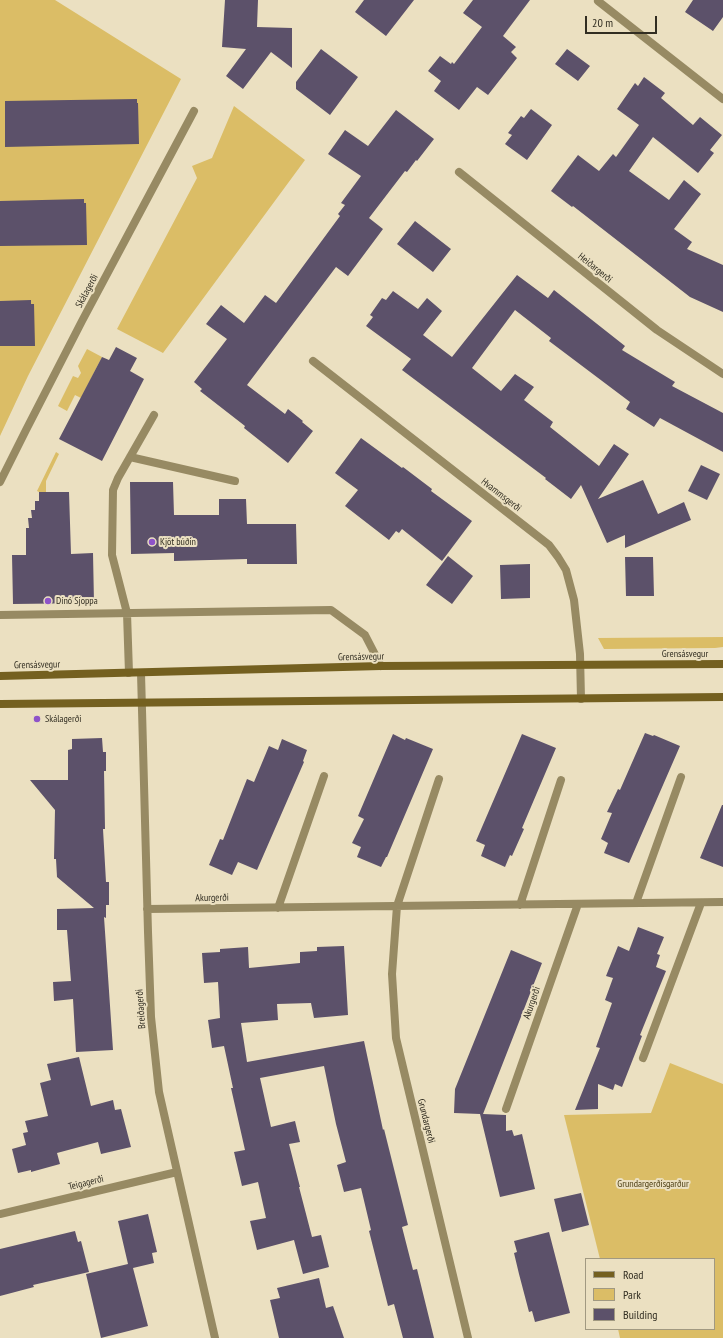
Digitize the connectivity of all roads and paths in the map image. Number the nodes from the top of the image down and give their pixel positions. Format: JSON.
{"nodes":[{"id":1,"x":598,"y":0,"type":"edge"},
{"id":2,"x":723,"y":98,"type":"edge"},
{"id":3,"x":194,"y":111,"type":"dead end"},
{"id":4,"x":460,"y":172,"type":"dead end"},
{"id":5,"x":313,"y":361,"type":"dead end"},
{"id":6,"x":723,"y":374,"type":"edge"},
{"id":7,"x":154,"y":415,"type":"dead end"},
{"id":8,"x":130,"y":457,"type":"junction"},
{"id":9,"x":234,"y":481,"type":"dead end"},
{"id":10,"x":0,"y":482,"type":"edge"},
{"id":11,"x":127,"y":613,"type":"junction"},
{"id":12,"x":0,"y":615,"type":"edge"},
{"id":13,"x":723,"y":664,"type":"edge"},
{"id":14,"x":581,"y":665,"type":"junction"},
{"id":15,"x":381,"y":666,"type":"junction"},
{"id":16,"x":129,"y":673,"type":"junction"},
{"id":17,"x":141,"y":673,"type":"junction"},
{"id":18,"x":0,"y":676,"type":"edge"},
{"id":19,"x":723,"y":697,"type":"edge"},
{"id":20,"x":581,"y":699,"type":"junction"},
{"id":21,"x":143,"y":702,"type":"junction"},
{"id":22,"x":0,"y":704,"type":"edge"},
{"id":23,"x":324,"y":776,"type":"dead end"},
{"id":24,"x":681,"y":777,"type":"dead end"},
{"id":25,"x":439,"y":780,"type":"dead end"},
{"id":26,"x":560,"y":780,"type":"dead end"},
{"id":27,"x":701,"y":902,"type":"junction"},
{"id":28,"x":723,"y":902,"type":"edge"},
{"id":29,"x":636,"y":903,"type":"junction"},
{"id":30,"x":578,"y":904,"type":"junction"},
{"id":31,"x":520,"y":905,"type":"junction"},
{"id":32,"x":397,"y":906,"type":"junction"},
{"id":33,"x":278,"y":908,"type":"junction"},
{"id":34,"x":147,"y":909,"type":"junction"},
{"id":35,"x":643,"y":1058,"type":"dead end"},
{"id":36,"x":506,"y":1109,"type":"dead end"},
{"id":37,"x":178,"y":1172,"type":"junction"},
{"id":38,"x":0,"y":1214,"type":"edge"},
{"id":39,"x":215,"y":1338,"type":"edge"},
{"id":40,"x":468,"y":1338,"type":"edge"}],
"edges":[{"from":1,"to":2,"type":"street"},
{"from":3,"to":10,"type":"street","name":"Skálagerði"},
{"from":4,"to":6,"type":"street","name":"Heiðargerði"},
{"from":5,"to":14,"type":"street","name":"Hvammsgerði"},
{"from":7,"to":8,"type":"street"},
{"from":8,"to":9,"type":"street"},
{"from":8,"to":11,"type":"street"},
{"from":11,"to":12,"type":"street"},
{"from":11,"to":15,"type":"street"},
{"from":11,"to":16,"type":"street"},
{"from":13,"to":14,"type":"main road","name":"Grensásvegur"},
{"from":14,"to":15,"type":"main road","name":"Grensásvegur"},
{"from":14,"to":20,"type":"street","name":"Hvammsgerði"},
{"from":15,"to":17,"type":"main road","name":"Grensásvegur"},
{"from":16,"to":17,"type":"main road","name":"Grensásvegur"},
{"from":16,"to":18,"type":"main road","name":"Grensásvegur"},
{"from":17,"to":21,"type":"street","name":"Breiðagerði"},
{"from":19,"to":20,"type":"main road"},
{"from":20,"to":21,"type":"main road"},
{"from":21,"to":22,"type":"main road"},
{"from":21,"to":34,"type":"street","name":"Breiðagerði"},
{"from":23,"to":33,"type":"street"},
{"from":24,"to":29,"type":"street"},
{"from":25,"to":32,"type":"street"},
{"from":26,"to":31,"type":"street"},
{"from":27,"to":28,"type":"street","name":"Akurgerði"},
{"from":27,"to":29,"type":"street","name":"Akurgerði"},
{"from":27,"to":35,"type":"street"},
{"from":29,"to":30,"type":"street","name":"Akurgerði"},
{"from":30,"to":31,"type":"street","name":"Akurgerði"},
{"from":30,"to":36,"type":"street","name":"Akurgerði"},
{"from":31,"to":32,"type":"street","name":"Akurgerði"},
{"from":32,"to":33,"type":"street","name":"Akurgerði"},
{"from":32,"to":40,"type":"street","name":"Grundargerði"},
{"from":33,"to":34,"type":"street","name":"Akurgerði"},
{"from":34,"to":37,"type":"street","name":"Breiðagerði"},
{"from":37,"to":38,"type":"street","name":"Teigagerði"},
{"from":37,"to":39,"type":"street","name":"Breiðagerði"}]}
